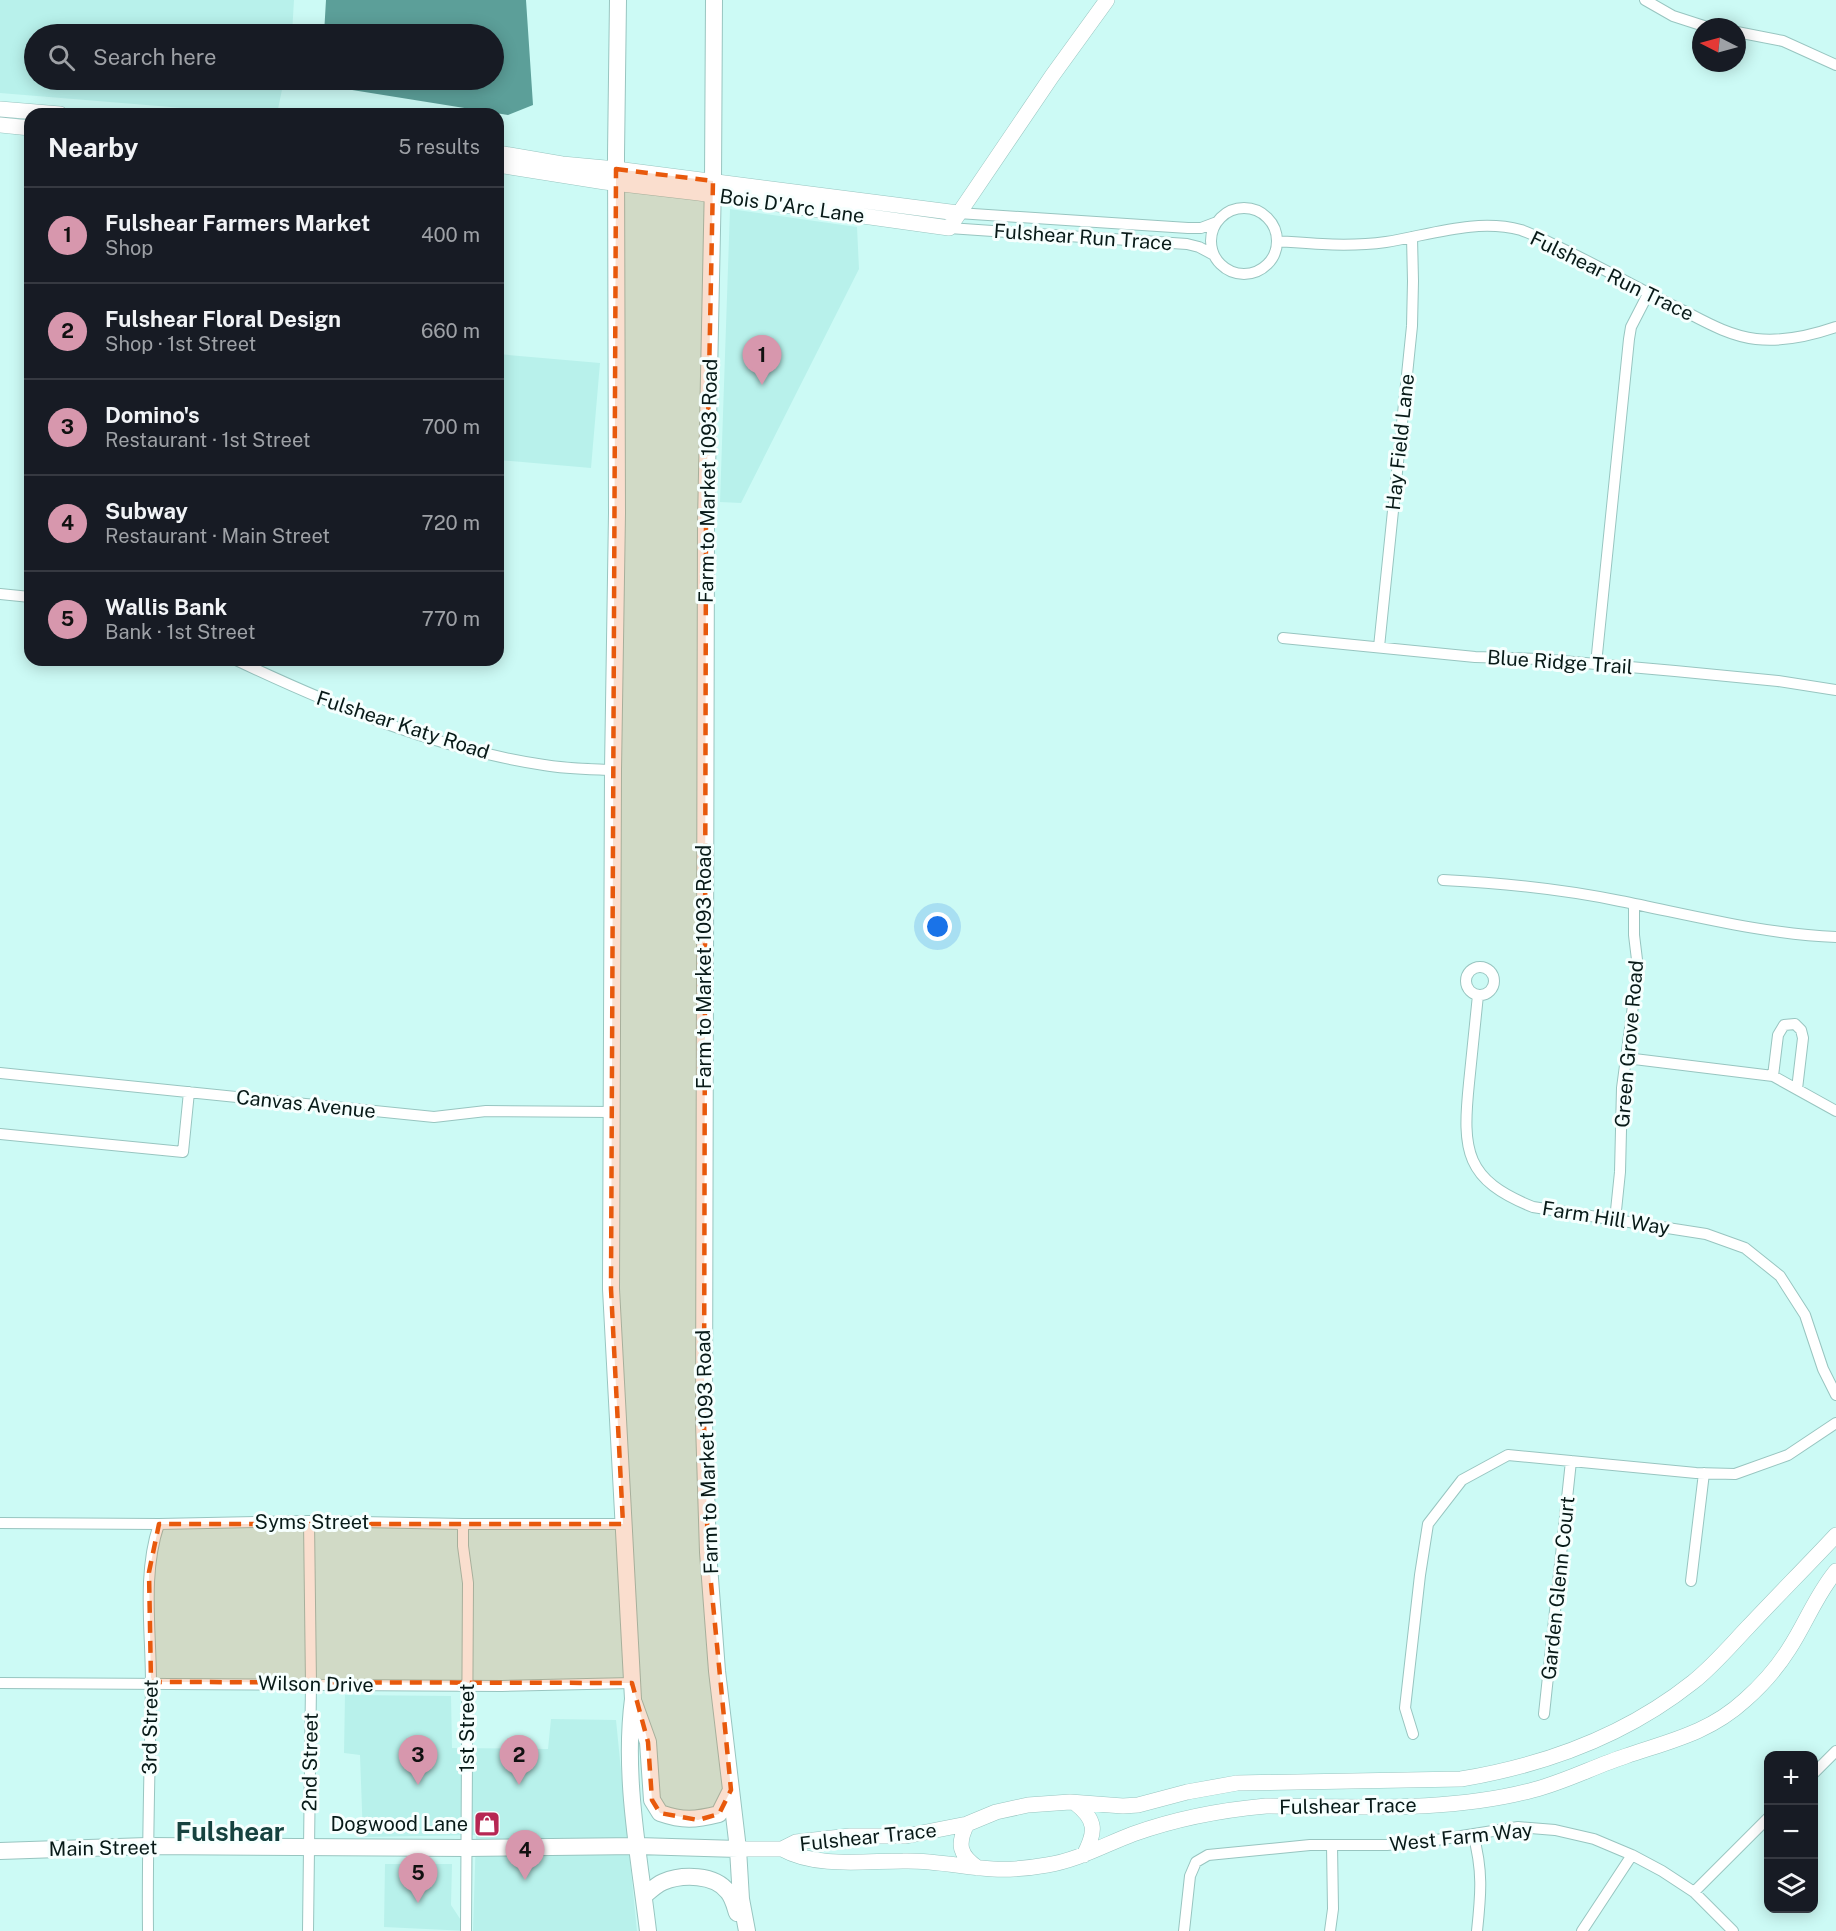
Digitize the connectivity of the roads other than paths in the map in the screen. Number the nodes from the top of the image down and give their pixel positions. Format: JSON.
{"nodes":[{"id":1,"x":618,"y":0,"type":"edge"},
{"id":2,"x":714,"y":0,"type":"edge"},
{"id":3,"x":1107,"y":0,"type":"edge"},
{"id":4,"x":1645,"y":0,"type":"edge"},
{"id":5,"x":1692,"y":22,"type":"edge"},
{"id":6,"x":1746,"y":34,"type":"edge"},
{"id":7,"x":1836,"y":65,"type":"edge"},
{"id":8,"x":0,"y":109,"type":"edge"},
{"id":9,"x":24,"y":111,"type":"edge"},
{"id":10,"x":0,"y":125,"type":"edge"},
{"id":11,"x":24,"y":127,"type":"edge"},
{"id":12,"x":504,"y":154,"type":"edge"},
{"id":13,"x":504,"y":166,"type":"edge"},
{"id":14,"x":616,"y":176,"type":"junction"},
{"id":15,"x":713,"y":188,"type":"junction"},
{"id":16,"x":958,"y":213,"type":"junction"},
{"id":17,"x":1217,"y":222,"type":"junction"},
{"id":18,"x":949,"y":228,"type":"junction"},
{"id":19,"x":1412,"y":237,"type":"junction"},
{"id":20,"x":1277,"y":241,"type":"junction"},
{"id":21,"x":1214,"y":255,"type":"junction"},
{"id":22,"x":1648,"y":294,"type":"junction"},
{"id":23,"x":1836,"y":327,"type":"edge"},
{"id":24,"x":0,"y":594,"type":"edge"},
{"id":25,"x":24,"y":596,"type":"edge"},
{"id":26,"x":1283,"y":638,"type":"dead end"},
{"id":27,"x":1379,"y":647,"type":"junction"},
{"id":28,"x":1596,"y":664,"type":"junction"},
{"id":29,"x":248,"y":666,"type":"edge"},
{"id":30,"x":1836,"y":690,"type":"edge"},
{"id":31,"x":613,"y":770,"type":"junction"},
{"id":32,"x":1443,"y":880,"type":"dead end"},
{"id":33,"x":1634,"y":904,"type":"junction"},
{"id":34,"x":1836,"y":937,"type":"edge"},
{"id":35,"x":1478,"y":995,"type":"dead end"},
{"id":36,"x":1626,"y":1058,"type":"junction"},
{"id":37,"x":0,"y":1073,"type":"edge"},
{"id":38,"x":1773,"y":1076,"type":"junction"},
{"id":39,"x":1797,"y":1089,"type":"junction"},
{"id":40,"x":189,"y":1092,"type":"junction"},
{"id":41,"x":1836,"y":1111,"type":"edge"},
{"id":42,"x":612,"y":1112,"type":"junction"},
{"id":43,"x":0,"y":1134,"type":"edge"},
{"id":44,"x":1615,"y":1220,"type":"junction"},
{"id":45,"x":1836,"y":1395,"type":"edge"},
{"id":46,"x":1836,"y":1423,"type":"edge"},
{"id":47,"x":1571,"y":1461,"type":"junction"},
{"id":48,"x":1700,"y":1473,"type":"junction"},
{"id":49,"x":309,"y":1521,"type":"junction"},
{"id":50,"x":0,"y":1523,"type":"edge"},
{"id":51,"x":159,"y":1524,"type":"junction"},
{"id":52,"x":463,"y":1524,"type":"junction"},
{"id":53,"x":623,"y":1524,"type":"junction"},
{"id":54,"x":1836,"y":1535,"type":"edge"},
{"id":55,"x":1836,"y":1571,"type":"edge"},
{"id":56,"x":1691,"y":1581,"type":"dead end"},
{"id":57,"x":151,"y":1682,"type":"junction"},
{"id":58,"x":0,"y":1683,"type":"edge"},
{"id":59,"x":311,"y":1684,"type":"junction"},
{"id":60,"x":467,"y":1685,"type":"junction"},
{"id":61,"x":632,"y":1691,"type":"junction"},
{"id":62,"x":1544,"y":1714,"type":"dead end"},
{"id":63,"x":1413,"y":1734,"type":"dead end"},
{"id":64,"x":1836,"y":1751,"type":"edge"},
{"id":65,"x":1818,"y":1769,"type":"edge"},
{"id":66,"x":1496,"y":1773,"type":"junction"},
{"id":67,"x":731,"y":1790,"type":"junction"},
{"id":68,"x":1502,"y":1797,"type":"junction"},
{"id":69,"x":1075,"y":1803,"type":"junction"},
{"id":70,"x":1764,"y":1822,"type":"edge"},
{"id":71,"x":967,"y":1824,"type":"junction"},
{"id":72,"x":1473,"y":1834,"type":"junction"},
{"id":73,"x":1332,"y":1845,"type":"junction"},
{"id":74,"x":147,"y":1846,"type":"junction"},
{"id":75,"x":638,"y":1846,"type":"junction"},
{"id":76,"x":308,"y":1848,"type":"junction"},
{"id":77,"x":466,"y":1848,"type":"junction"},
{"id":78,"x":738,"y":1849,"type":"junction"},
{"id":79,"x":782,"y":1849,"type":"junction"},
{"id":80,"x":0,"y":1851,"type":"edge"},
{"id":81,"x":1632,"y":1855,"type":"junction"},
{"id":82,"x":1084,"y":1856,"type":"junction"},
{"id":83,"x":978,"y":1868,"type":"junction"},
{"id":84,"x":1694,"y":1892,"type":"junction"},
{"id":85,"x":644,"y":1896,"type":"junction"},
{"id":86,"x":148,"y":1931,"type":"edge"},
{"id":87,"x":308,"y":1931,"type":"edge"},
{"id":88,"x":466,"y":1931,"type":"edge"},
{"id":89,"x":648,"y":1931,"type":"edge"},
{"id":90,"x":745,"y":1931,"type":"edge"},
{"id":91,"x":1184,"y":1931,"type":"edge"},
{"id":92,"x":1330,"y":1931,"type":"edge"},
{"id":93,"x":1477,"y":1931,"type":"edge"},
{"id":94,"x":1582,"y":1931,"type":"edge"},
{"id":95,"x":1734,"y":1931,"type":"edge"}],
"edges":[{"from":1,"to":14,"type":"main road"},
{"from":2,"to":15,"type":"main road","name":"Farm to Market 1093 Road"},
{"from":3,"to":16,"type":"street"},
{"from":4,"to":5,"type":"street"},
{"from":6,"to":7,"type":"street"},
{"from":8,"to":9,"type":"street"},
{"from":10,"to":11,"type":"street"},
{"from":12,"to":14,"type":"street"},
{"from":13,"to":14,"type":"street"},
{"from":14,"to":15,"type":"street","name":"Bois D'Arc Lane"},
{"from":14,"to":31,"type":"main road"},
{"from":15,"to":16,"type":"street","name":"Bois D'Arc Lane"},
{"from":15,"to":18,"type":"street","name":"Bois D'Arc Lane"},
{"from":15,"to":67,"type":"main road","name":"Farm to Market 1093 Road"},
{"from":16,"to":17,"type":"street","name":"Fulshear Run Trace"},
{"from":16,"to":18,"type":"street"},
{"from":17,"to":20,"type":"street"},
{"from":17,"to":21,"type":"street"},
{"from":18,"to":21,"type":"street","name":"Fulshear Run Trace"},
{"from":19,"to":20,"type":"street","name":"Fulshear Run Trace"},
{"from":19,"to":22,"type":"street","name":"Fulshear Run Trace"},
{"from":19,"to":27,"type":"street","name":"Hay Field Lane"},
{"from":20,"to":21,"type":"street"},
{"from":22,"to":23,"type":"street","name":"Fulshear Run Trace"},
{"from":22,"to":28,"type":"street"},
{"from":24,"to":25,"type":"street"},
{"from":26,"to":27,"type":"street","name":"Blue Ridge Trail"},
{"from":27,"to":28,"type":"street","name":"Blue Ridge Trail"},
{"from":28,"to":30,"type":"street","name":"Blue Ridge Trail"},
{"from":29,"to":31,"type":"street","name":"Fulshear Katy Road"},
{"from":31,"to":42,"type":"main road"},
{"from":32,"to":33,"type":"street"},
{"from":33,"to":34,"type":"street"},
{"from":33,"to":36,"type":"street","name":"Green Grove Road"},
{"from":35,"to":44,"type":"street","name":"Farm Hill Way"},
{"from":36,"to":38,"type":"street"},
{"from":36,"to":44,"type":"street","name":"Green Grove Road"},
{"from":37,"to":40,"type":"street","name":"Canvas Avenue"},
{"from":38,"to":39,"type":"street"},
{"from":38,"to":39,"type":"street"},
{"from":39,"to":41,"type":"street"},
{"from":40,"to":42,"type":"street","name":"Canvas Avenue"},
{"from":40,"to":43,"type":"street"},
{"from":42,"to":53,"type":"main road"},
{"from":44,"to":45,"type":"street","name":"Farm Hill Way"},
{"from":46,"to":48,"type":"street"},
{"from":47,"to":48,"type":"street"},
{"from":47,"to":62,"type":"street","name":"Garden Glenn Court"},
{"from":47,"to":63,"type":"street"},
{"from":48,"to":56,"type":"street"},
{"from":49,"to":51,"type":"street","name":"Syms Street"},
{"from":49,"to":52,"type":"street","name":"Syms Street"},
{"from":49,"to":59,"type":"street","name":"2nd Street"},
{"from":50,"to":51,"type":"street","name":"Syms Street"},
{"from":51,"to":57,"type":"street","name":"3rd Street"},
{"from":52,"to":53,"type":"street","name":"Syms Street"},
{"from":52,"to":60,"type":"street","name":"1st Street"},
{"from":53,"to":61,"type":"main road"},
{"from":54,"to":66,"type":"street","name":"Fulshear Trace"},
{"from":55,"to":68,"type":"street","name":"Fulshear Trace"},
{"from":57,"to":58,"type":"street","name":"Wilson Drive"},
{"from":57,"to":59,"type":"street","name":"Wilson Drive"},
{"from":57,"to":74,"type":"street","name":"3rd Street"},
{"from":59,"to":60,"type":"street","name":"Wilson Drive"},
{"from":59,"to":76,"type":"street","name":"2nd Street"},
{"from":60,"to":61,"type":"street","name":"Wilson Drive"},
{"from":60,"to":77,"type":"street","name":"1st Street"},
{"from":61,"to":67,"type":"main road"},
{"from":61,"to":75,"type":"main road"},
{"from":64,"to":65,"type":"street"},
{"from":66,"to":68,"type":"street"},
{"from":66,"to":69,"type":"street","name":"Fulshear Trace"},
{"from":67,"to":78,"type":"main road","name":"Farm to Market 1093 Road"},
{"from":68,"to":82,"type":"street","name":"Fulshear Trace"},
{"from":69,"to":71,"type":"street","name":"Fulshear Trace"},
{"from":69,"to":82,"type":"street"},
{"from":70,"to":84,"type":"street"},
{"from":71,"to":79,"type":"street","name":"Fulshear Trace"},
{"from":71,"to":83,"type":"street"},
{"from":72,"to":73,"type":"street","name":"West Farm Way"},
{"from":72,"to":81,"type":"street","name":"West Farm Way"},
{"from":72,"to":93,"type":"street"},
{"from":73,"to":91,"type":"street","name":"West Farm Way"},
{"from":73,"to":92,"type":"street"},
{"from":74,"to":76,"type":"main road","name":"Main Street"},
{"from":74,"to":80,"type":"main road","name":"Main Street"},
{"from":74,"to":86,"type":"street","name":"3rd Street"},
{"from":75,"to":77,"type":"main road","name":"Main Street"},
{"from":75,"to":78,"type":"main road","name":"Fulshear Trace"},
{"from":75,"to":85,"type":"main road"},
{"from":76,"to":77,"type":"main road","name":"Main Street"},
{"from":76,"to":87,"type":"street","name":"2nd Street"},
{"from":77,"to":88,"type":"street","name":"1st Street"},
{"from":78,"to":79,"type":"street","name":"Fulshear Trace"},
{"from":78,"to":90,"type":"main road","name":"Farm to Market 1093 Road"},
{"from":79,"to":83,"type":"street","name":"Fulshear Trace"},
{"from":81,"to":84,"type":"street","name":"West Farm Way"},
{"from":81,"to":94,"type":"street"},
{"from":82,"to":83,"type":"street","name":"Fulshear Trace"},
{"from":84,"to":95,"type":"street","name":"West Farm Way"},
{"from":85,"to":89,"type":"main road"},
{"from":85,"to":90,"type":"main road"}]}
